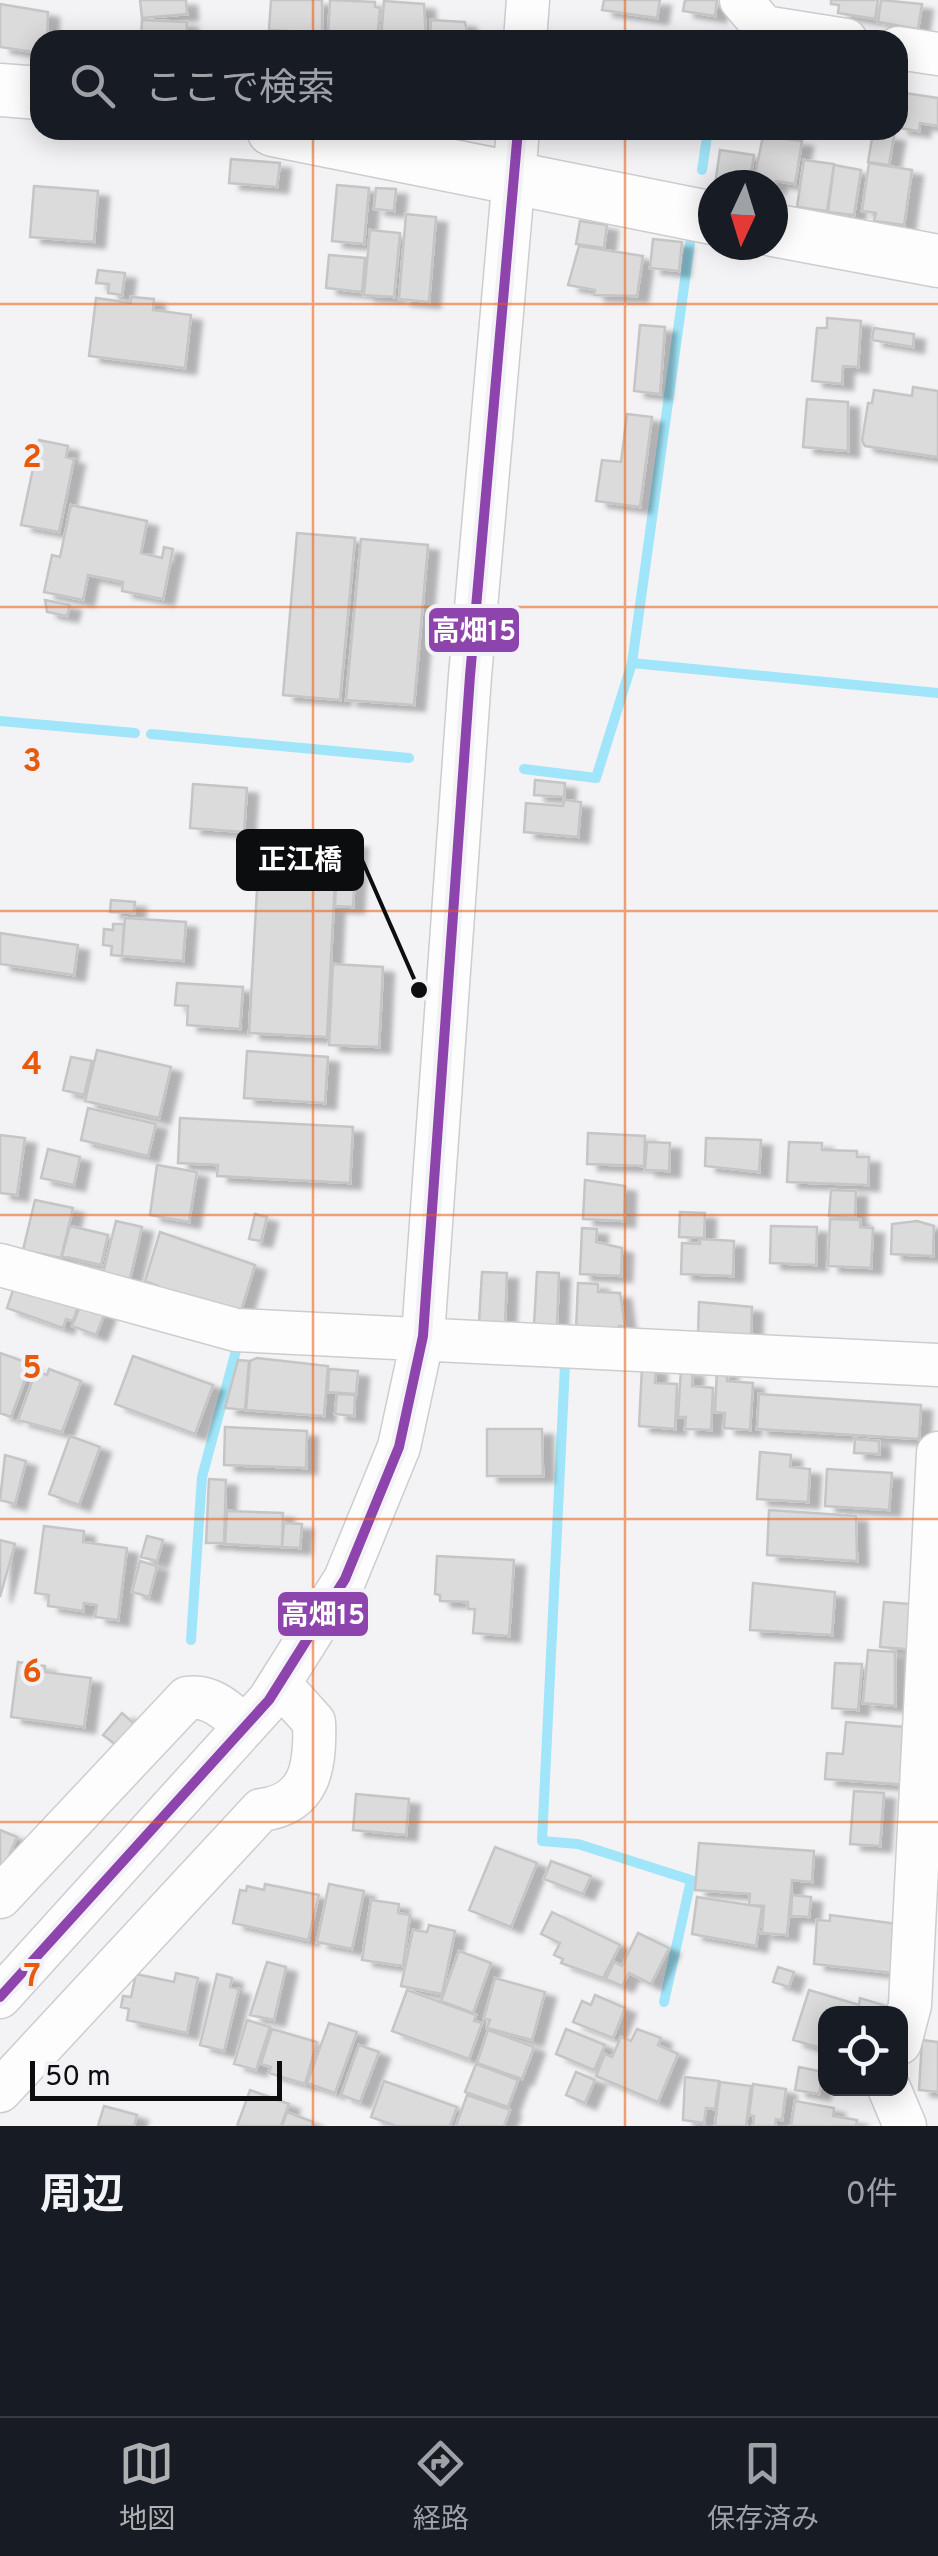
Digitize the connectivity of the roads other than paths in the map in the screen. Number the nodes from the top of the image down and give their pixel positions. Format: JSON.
{"nodes":[{"id":1,"x":528,"y":0,"type":"edge"},
{"id":2,"x":741,"y":0,"type":"edge"},
{"id":3,"x":526,"y":30,"type":"edge"},
{"id":4,"x":778,"y":30,"type":"edge"},
{"id":5,"x":908,"y":50,"type":"edge"},
{"id":6,"x":938,"y":54,"type":"edge"},
{"id":7,"x":0,"y":90,"type":"edge"},
{"id":8,"x":30,"y":92,"type":"edge"},
{"id":9,"x":370,"y":140,"type":"edge"},
{"id":10,"x":516,"y":155,"type":"edge"},
{"id":11,"x":698,"y":213,"type":"edge"},
{"id":12,"x":788,"y":233,"type":"edge"},
{"id":13,"x":938,"y":262,"type":"edge"},
{"id":14,"x":0,"y":1265,"type":"edge"},
{"id":15,"x":423,"y":1336,"type":"junction"},
{"id":16,"x":938,"y":1365,"type":"edge"},
{"id":17,"x":938,"y":1453,"type":"edge"},
{"id":18,"x":280,"y":1684,"type":"junction"},
{"id":19,"x":246,"y":1726,"type":"junction"},
{"id":20,"x":0,"y":1896,"type":"edge"},
{"id":21,"x":9,"y":1987,"type":"edge"},
{"id":22,"x":908,"y":2013,"type":"edge"},
{"id":23,"x":8,"y":2065,"type":"edge"}],
"edges":[{"from":1,"to":3,"type":"street"},
{"from":2,"to":4,"type":"street"},
{"from":5,"to":6,"type":"street"},
{"from":7,"to":8,"type":"main road"},
{"from":9,"to":10,"type":"main road"},
{"from":10,"to":11,"type":"main road"},
{"from":10,"to":15,"type":"street"},
{"from":12,"to":13,"type":"main road"},
{"from":14,"to":15,"type":"street"},
{"from":15,"to":16,"type":"street"},
{"from":15,"to":18,"type":"street"},
{"from":17,"to":22,"type":"street"},
{"from":18,"to":19,"type":"street"},
{"from":18,"to":23,"type":"street"},
{"from":19,"to":20,"type":"street"},
{"from":19,"to":21,"type":"street"}]}
